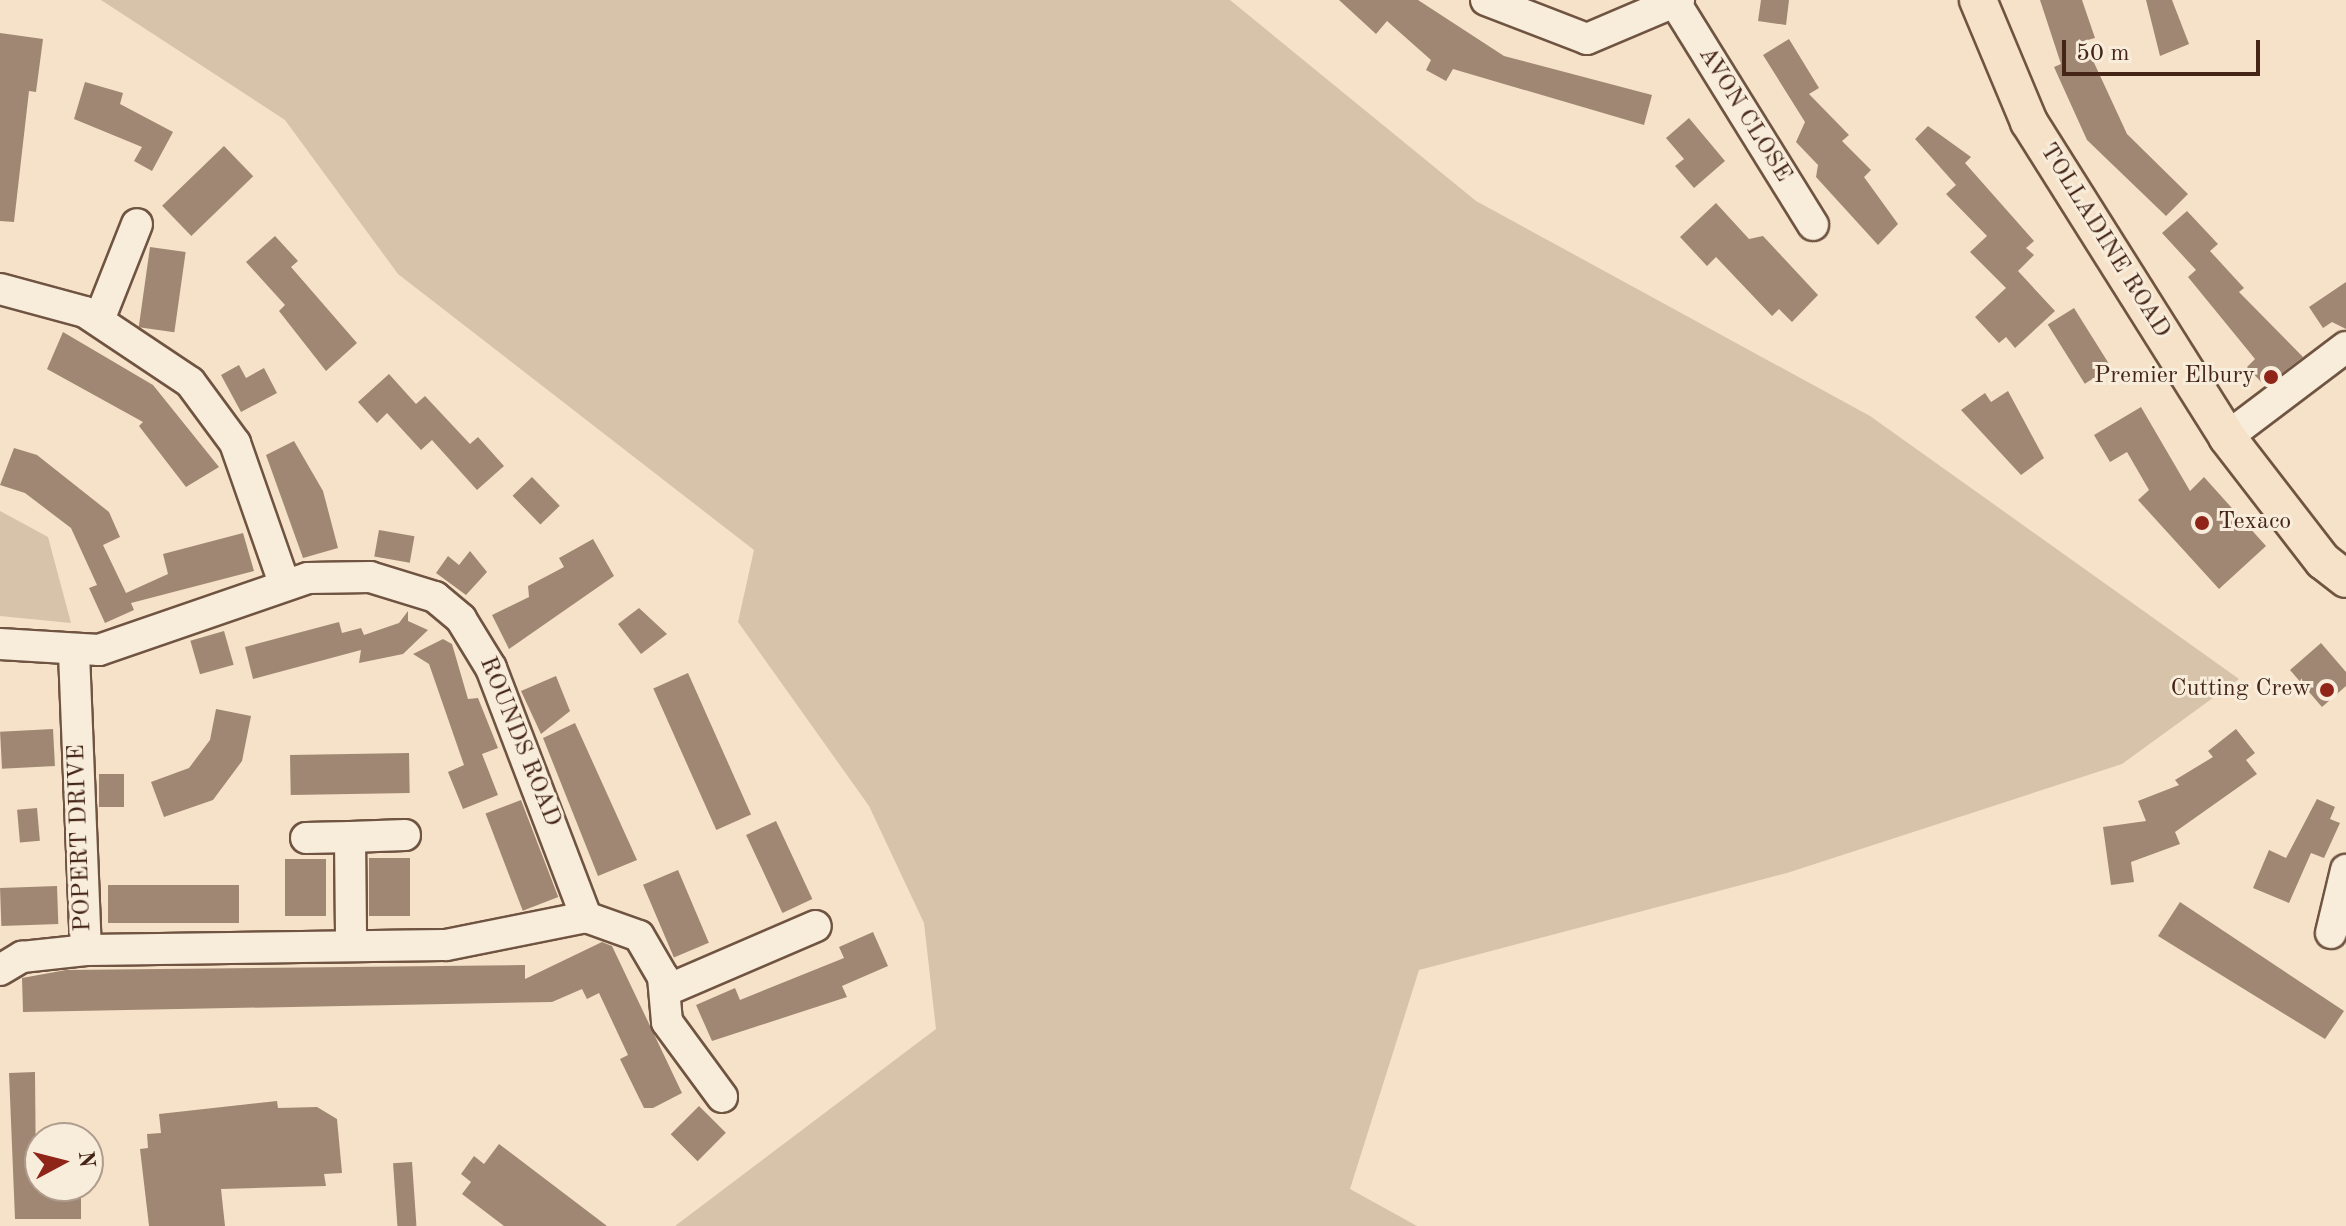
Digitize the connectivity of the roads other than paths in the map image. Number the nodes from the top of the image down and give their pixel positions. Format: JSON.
{"nodes":[{"id":1,"x":1486,"y":0,"type":"edge"},
{"id":2,"x":1978,"y":0,"type":"edge"},
{"id":3,"x":1677,"y":2,"type":"edge"},
{"id":4,"x":137,"y":224,"type":"dead end"},
{"id":5,"x":1813,"y":225,"type":"dead end"},
{"id":6,"x":0,"y":289,"type":"edge"},
{"id":7,"x":99,"y":320,"type":"junction"},
{"id":8,"x":2346,"y":347,"type":"edge"},
{"id":9,"x":2227,"y":437,"type":"junction"},
{"id":10,"x":2346,"y":579,"type":"edge"},
{"id":11,"x":284,"y":583,"type":"junction"},
{"id":12,"x":0,"y":644,"type":"edge"},
{"id":13,"x":74,"y":653,"type":"junction"},
{"id":14,"x":405,"y":835,"type":"dead end"},
{"id":15,"x":350,"y":837,"type":"junction"},
{"id":16,"x":306,"y":838,"type":"dead end"},
{"id":17,"x":2346,"y":870,"type":"edge"},
{"id":18,"x":586,"y":917,"type":"junction"},
{"id":19,"x":816,"y":926,"type":"dead end"},
{"id":20,"x":2331,"y":933,"type":"dead end"},
{"id":21,"x":351,"y":941,"type":"junction"},
{"id":22,"x":86,"y":950,"type":"junction"},
{"id":23,"x":0,"y":970,"type":"edge"},
{"id":24,"x":665,"y":991,"type":"junction"},
{"id":25,"x":722,"y":1097,"type":"dead end"}],
"edges":[{"from":1,"to":3,"type":"street"},
{"from":2,"to":9,"type":"main road","name":"TOLLADINE ROAD"},
{"from":3,"to":5,"type":"street","name":"AVON CLOSE"},
{"from":4,"to":7,"type":"street"},
{"from":6,"to":7,"type":"street"},
{"from":7,"to":11,"type":"street"},
{"from":8,"to":9,"type":"street"},
{"from":9,"to":10,"type":"main road","name":"TOLLADINE ROAD"},
{"from":11,"to":13,"type":"street","name":"ROUNDS ROAD"},
{"from":11,"to":18,"type":"street","name":"ROUNDS ROAD"},
{"from":12,"to":13,"type":"street","name":"ROUNDS ROAD"},
{"from":13,"to":22,"type":"street","name":"POPERT DRIVE"},
{"from":14,"to":15,"type":"street"},
{"from":15,"to":16,"type":"street"},
{"from":15,"to":21,"type":"street"},
{"from":17,"to":20,"type":"street"},
{"from":18,"to":21,"type":"street","name":"POPERT DRIVE"},
{"from":18,"to":24,"type":"street"},
{"from":19,"to":24,"type":"street"},
{"from":21,"to":22,"type":"street","name":"POPERT DRIVE"},
{"from":22,"to":23,"type":"street"},
{"from":24,"to":25,"type":"street"}]}
